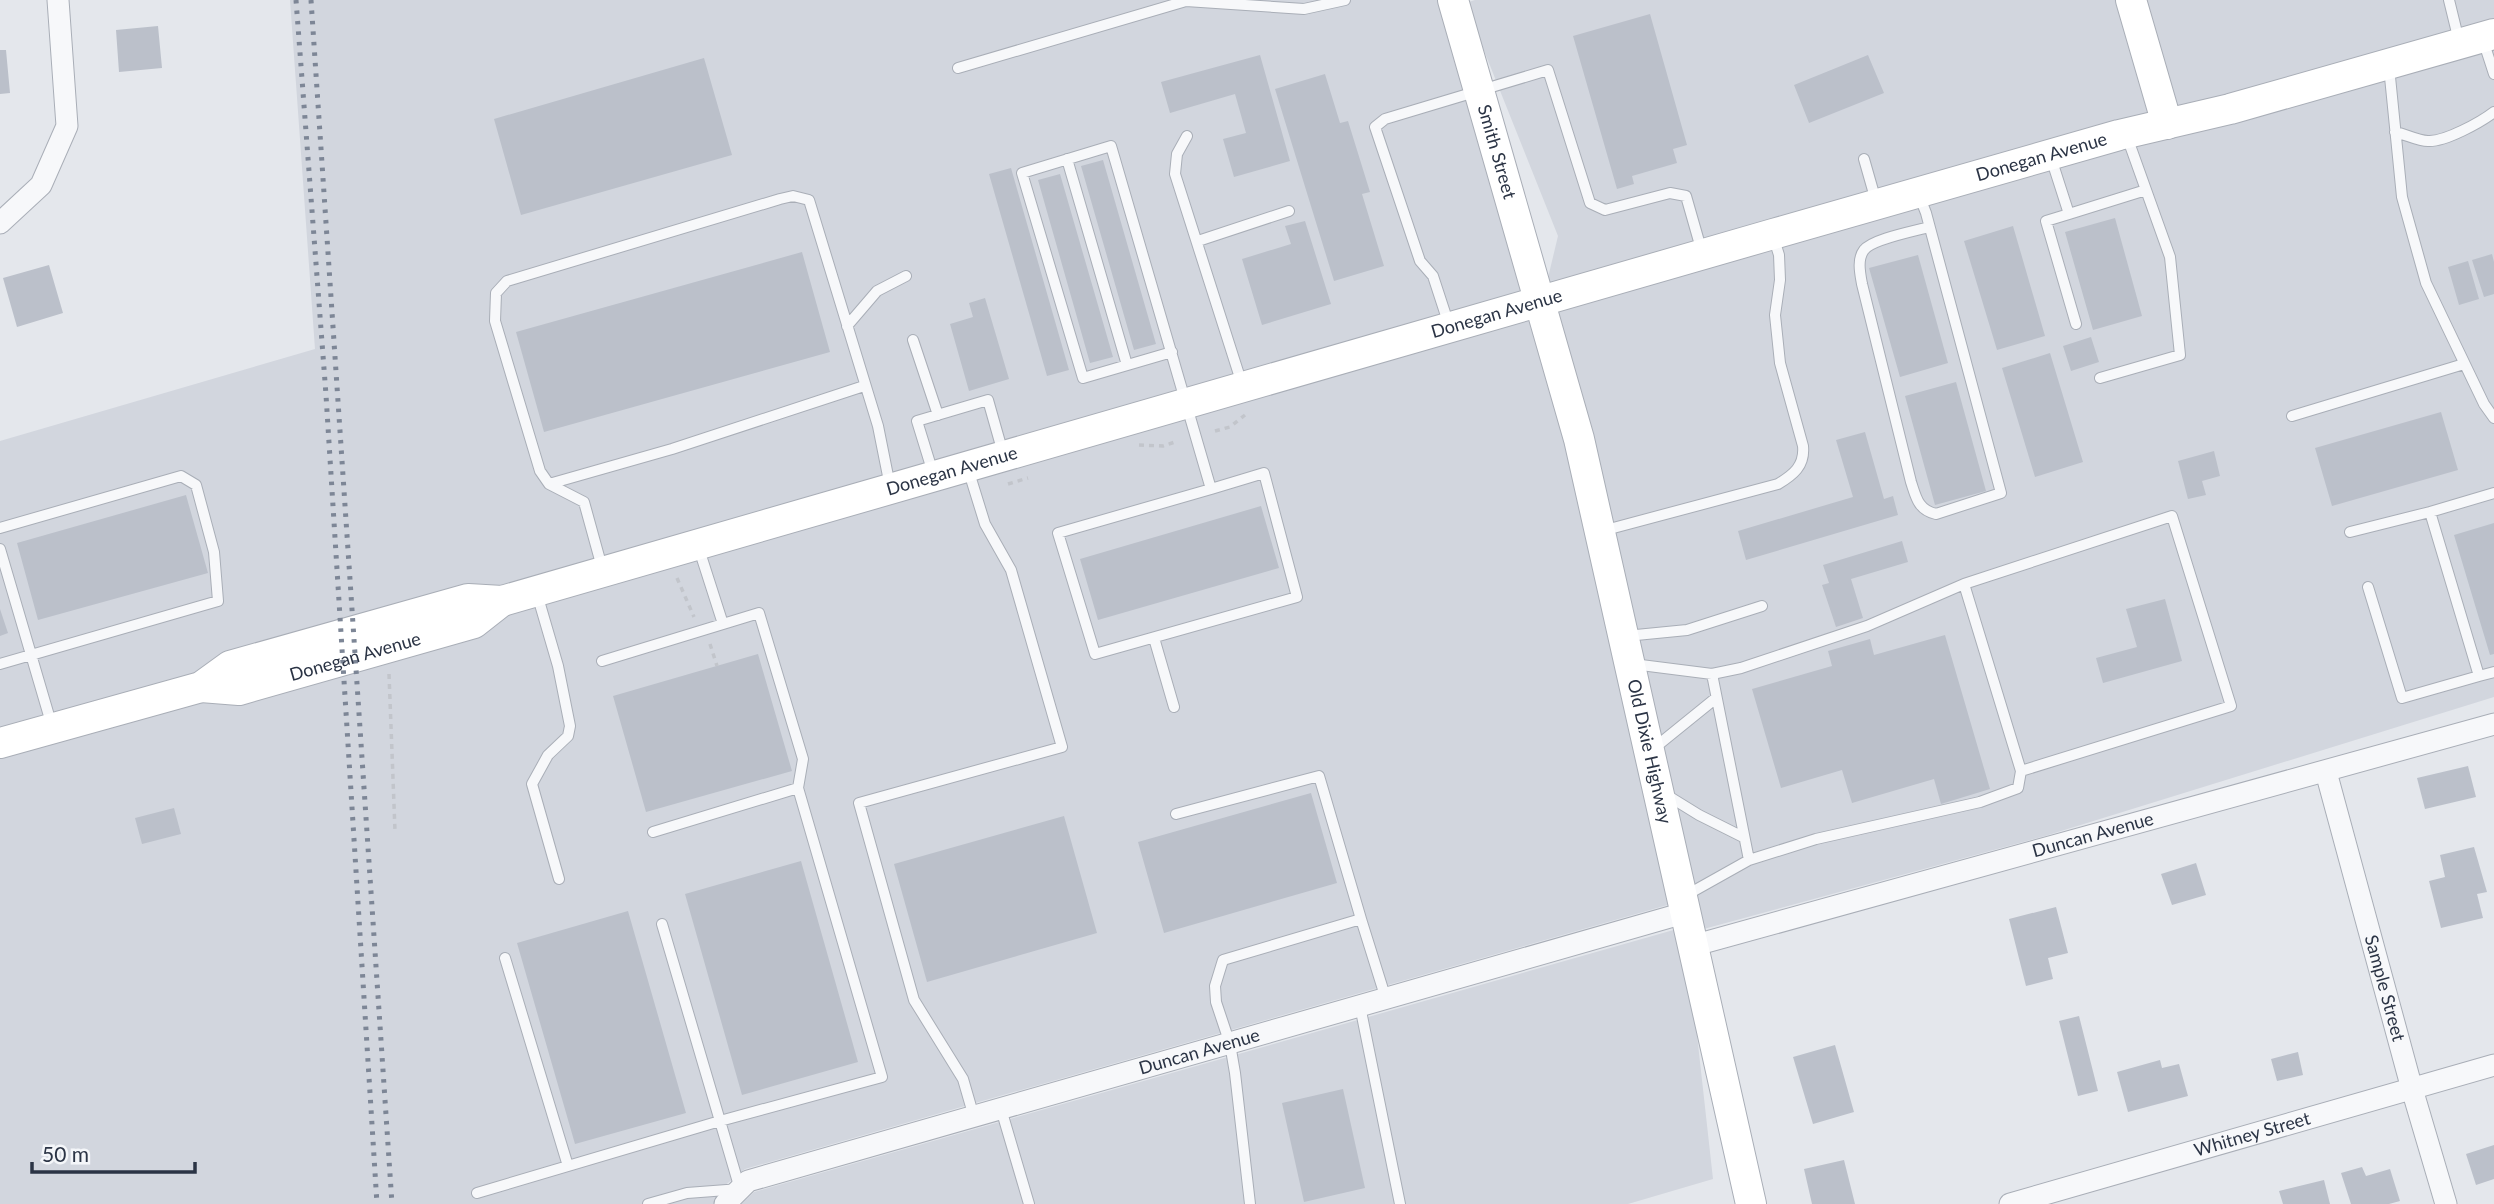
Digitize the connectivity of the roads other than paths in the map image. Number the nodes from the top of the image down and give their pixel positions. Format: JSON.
{"nodes":[{"id":1,"x":58,"y":0,"type":"edge"},
{"id":2,"x":1345,"y":0,"type":"edge"},
{"id":3,"x":1453,"y":0,"type":"edge"},
{"id":4,"x":2131,"y":0,"type":"edge"},
{"id":5,"x":2449,"y":0,"type":"edge"},
{"id":6,"x":2479,"y":39,"type":"edge"},
{"id":7,"x":2389,"y":64,"type":"junction"},
{"id":8,"x":958,"y":68,"type":"dead end"},
{"id":9,"x":2494,"y":74,"type":"edge"},
{"id":10,"x":1479,"y":91,"type":"junction"},
{"id":11,"x":2494,"y":112,"type":"edge"},
{"id":12,"x":2167,"y":124,"type":"junction"},
{"id":13,"x":2395,"y":132,"type":"junction"},
{"id":14,"x":2126,"y":134,"type":"junction"},
{"id":15,"x":1187,"y":136,"type":"dead end"},
{"id":16,"x":2050,"y":155,"type":"junction"},
{"id":17,"x":1067,"y":159,"type":"junction"},
{"id":18,"x":1864,"y":159,"type":"dead end"},
{"id":19,"x":2146,"y":190,"type":"junction"},
{"id":20,"x":1919,"y":192,"type":"junction"},
{"id":21,"x":1877,"y":204,"type":"junction"},
{"id":22,"x":1289,"y":211,"type":"dead end"},
{"id":23,"x":2069,"y":214,"type":"junction"},
{"id":24,"x":0,"y":223,"type":"edge"},
{"id":25,"x":1929,"y":227,"type":"junction"},
{"id":26,"x":1773,"y":233,"type":"junction"},
{"id":27,"x":1198,"y":241,"type":"junction"},
{"id":28,"x":1703,"y":254,"type":"junction"},
{"id":29,"x":906,"y":276,"type":"dead end"},
{"id":30,"x":1539,"y":301,"type":"junction"},
{"id":31,"x":2076,"y":324,"type":"dead end"},
{"id":32,"x":847,"y":326,"type":"junction"},
{"id":33,"x":1450,"y":328,"type":"junction"},
{"id":34,"x":913,"y":340,"type":"dead end"},
{"id":35,"x":1172,"y":352,"type":"junction"},
{"id":36,"x":2464,"y":363,"type":"junction"},
{"id":37,"x":1127,"y":365,"type":"junction"},
{"id":38,"x":2100,"y":378,"type":"dead end"},
{"id":39,"x":864,"y":386,"type":"junction"},
{"id":40,"x":1243,"y":387,"type":"junction"},
{"id":41,"x":1188,"y":403,"type":"junction"},
{"id":42,"x":938,"y":415,"type":"junction"},
{"id":43,"x":2292,"y":416,"type":"dead end"},
{"id":44,"x":2494,"y":419,"type":"edge"},
{"id":45,"x":967,"y":467,"type":"junction"},
{"id":46,"x":1006,"y":470,"type":"junction"},
{"id":47,"x":934,"y":476,"type":"junction"},
{"id":48,"x":550,"y":484,"type":"junction"},
{"id":49,"x":891,"y":489,"type":"junction"},
{"id":50,"x":1211,"y":489,"type":"junction"},
{"id":51,"x":2494,"y":493,"type":"edge"},
{"id":52,"x":2430,"y":512,"type":"junction"},
{"id":53,"x":0,"y":528,"type":"edge"},
{"id":54,"x":1600,"y":531,"type":"junction"},
{"id":55,"x":2350,"y":532,"type":"dead end"},
{"id":56,"x":698,"y":544,"type":"junction"},
{"id":57,"x":0,"y":549,"type":"edge"},
{"id":58,"x":603,"y":571,"type":"junction"},
{"id":59,"x":1964,"y":584,"type":"junction"},
{"id":60,"x":2368,"y":587,"type":"dead end"},
{"id":61,"x":536,"y":591,"type":"junction"},
{"id":62,"x":502,"y":601,"type":"junction"},
{"id":63,"x":1762,"y":606,"type":"dead end"},
{"id":64,"x":723,"y":624,"type":"junction"},
{"id":65,"x":1154,"y":638,"type":"junction"},
{"id":66,"x":1626,"y":650,"type":"junction"},
{"id":67,"x":31,"y":655,"type":"junction"},
{"id":68,"x":603,"y":661,"type":"dead end"},
{"id":69,"x":0,"y":664,"type":"edge"},
{"id":70,"x":2494,"y":671,"type":"edge"},
{"id":71,"x":1712,"y":674,"type":"junction"},
{"id":72,"x":2479,"y":676,"type":"junction"},
{"id":73,"x":201,"y":687,"type":"junction"},
{"id":74,"x":1717,"y":698,"type":"junction"},
{"id":75,"x":1174,"y":707,"type":"dead end"},
{"id":76,"x":2494,"y":724,"type":"edge"},
{"id":77,"x":52,"y":728,"type":"junction"},
{"id":78,"x":0,"y":743,"type":"edge"},
{"id":79,"x":1649,"y":753,"type":"junction"},
{"id":80,"x":2021,"y":771,"type":"junction"},
{"id":81,"x":2326,"y":772,"type":"junction"},
{"id":82,"x":798,"y":788,"type":"junction"},
{"id":83,"x":1657,"y":789,"type":"junction"},
{"id":84,"x":1176,"y":814,"type":"dead end"},
{"id":85,"x":653,"y":832,"type":"dead end"},
{"id":86,"x":1743,"y":837,"type":"junction"},
{"id":87,"x":1749,"y":860,"type":"junction"},
{"id":88,"x":559,"y":879,"type":"dead end"},
{"id":89,"x":1683,"y":906,"type":"junction"},
{"id":90,"x":1361,"y":919,"type":"junction"},
{"id":91,"x":662,"y":924,"type":"dead end"},
{"id":92,"x":1692,"y":946,"type":"junction"},
{"id":93,"x":505,"y":958,"type":"dead end"},
{"id":94,"x":1386,"y":999,"type":"junction"},
{"id":95,"x":1360,"y":1006,"type":"junction"},
{"id":96,"x":1230,"y":1044,"type":"junction"},
{"id":97,"x":2494,"y":1065,"type":"edge"},
{"id":98,"x":2412,"y":1090,"type":"junction"},
{"id":99,"x":1001,"y":1109,"type":"junction"},
{"id":100,"x":974,"y":1116,"type":"junction"},
{"id":101,"x":720,"y":1121,"type":"junction"},
{"id":102,"x":568,"y":1166,"type":"junction"},
{"id":103,"x":477,"y":1193,"type":"dead end"},
{"id":104,"x":732,"y":1196,"type":"edge"},
{"id":105,"x":648,"y":1204,"type":"edge"},
{"id":106,"x":1029,"y":1204,"type":"edge"},
{"id":107,"x":1250,"y":1204,"type":"edge"},
{"id":108,"x":1400,"y":1204,"type":"edge"},
{"id":109,"x":1751,"y":1204,"type":"edge"},
{"id":110,"x":2010,"y":1204,"type":"edge"},
{"id":111,"x":2446,"y":1204,"type":"edge"}],
"edges":[{"from":1,"to":24,"type":"street"},
{"from":2,"to":8,"type":"lane"},
{"from":3,"to":10,"type":"street","name":"Smith Street"},
{"from":4,"to":12,"type":"street"},
{"from":5,"to":6,"type":"lane"},
{"from":6,"to":7,"type":"street","name":"Donegan Avenue"},
{"from":6,"to":9,"type":"lane"},
{"from":7,"to":12,"type":"street","name":"Donegan Avenue"},
{"from":7,"to":13,"type":"lane"},
{"from":10,"to":28,"type":"lane"},
{"from":10,"to":30,"type":"street","name":"Smith Street"},
{"from":10,"to":33,"type":"lane"},
{"from":11,"to":13,"type":"lane"},
{"from":12,"to":14,"type":"street","name":"Donegan Avenue"},
{"from":13,"to":36,"type":"lane"},
{"from":14,"to":16,"type":"street","name":"Donegan Avenue"},
{"from":14,"to":19,"type":"lane"},
{"from":15,"to":27,"type":"lane"},
{"from":16,"to":20,"type":"street","name":"Donegan Avenue"},
{"from":16,"to":23,"type":"lane"},
{"from":17,"to":35,"type":"lane"},
{"from":17,"to":37,"type":"lane"},
{"from":17,"to":37,"type":"lane"},
{"from":18,"to":21,"type":"lane"},
{"from":19,"to":23,"type":"lane"},
{"from":19,"to":38,"type":"lane"},
{"from":20,"to":21,"type":"street","name":"Donegan Avenue"},
{"from":20,"to":25,"type":"lane"},
{"from":21,"to":26,"type":"street","name":"Donegan Avenue"},
{"from":22,"to":27,"type":"lane"},
{"from":23,"to":31,"type":"lane"},
{"from":25,"to":25,"type":"lane"},
{"from":26,"to":28,"type":"street","name":"Donegan Avenue"},
{"from":26,"to":54,"type":"lane"},
{"from":27,"to":40,"type":"lane"},
{"from":28,"to":30,"type":"street","name":"Donegan Avenue"},
{"from":29,"to":32,"type":"lane"},
{"from":30,"to":33,"type":"street","name":"Donegan Avenue"},
{"from":30,"to":54,"type":"street","name":"Old Dixie Highway"},
{"from":32,"to":39,"type":"lane"},
{"from":32,"to":48,"type":"lane"},
{"from":33,"to":40,"type":"street","name":"Donegan Avenue"},
{"from":34,"to":42,"type":"lane"},
{"from":35,"to":37,"type":"lane"},
{"from":35,"to":41,"type":"lane"},
{"from":36,"to":43,"type":"lane"},
{"from":36,"to":44,"type":"lane"},
{"from":39,"to":48,"type":"lane"},
{"from":39,"to":49,"type":"lane"},
{"from":40,"to":41,"type":"street","name":"Donegan Avenue"},
{"from":41,"to":46,"type":"street","name":"Donegan Avenue"},
{"from":41,"to":50,"type":"lane"},
{"from":42,"to":46,"type":"lane"},
{"from":42,"to":47,"type":"lane"},
{"from":45,"to":46,"type":"street","name":"Donegan Avenue"},
{"from":45,"to":47,"type":"street","name":"Donegan Avenue"},
{"from":45,"to":100,"type":"lane"},
{"from":47,"to":49,"type":"street","name":"Donegan Avenue"},
{"from":48,"to":58,"type":"lane"},
{"from":49,"to":56,"type":"street","name":"Donegan Avenue"},
{"from":50,"to":65,"type":"lane"},
{"from":50,"to":65,"type":"lane"},
{"from":51,"to":52,"type":"lane"},
{"from":52,"to":55,"type":"lane"},
{"from":52,"to":72,"type":"lane"},
{"from":53,"to":67,"type":"lane"},
{"from":54,"to":66,"type":"street","name":"Old Dixie Highway"},
{"from":56,"to":58,"type":"street","name":"Donegan Avenue"},
{"from":56,"to":64,"type":"lane"},
{"from":57,"to":67,"type":"lane"},
{"from":58,"to":61,"type":"street","name":"Donegan Avenue"},
{"from":59,"to":71,"type":"lane"},
{"from":59,"to":80,"type":"lane"},
{"from":59,"to":80,"type":"lane"},
{"from":60,"to":72,"type":"lane"},
{"from":61,"to":62,"type":"street","name":"Donegan Avenue"},
{"from":61,"to":88,"type":"lane"},
{"from":62,"to":73,"type":"street","name":"Donegan Avenue"},
{"from":62,"to":73,"type":"street","name":"Donegan Avenue"},
{"from":63,"to":66,"type":"lane"},
{"from":64,"to":68,"type":"lane"},
{"from":64,"to":82,"type":"lane"},
{"from":65,"to":75,"type":"lane"},
{"from":66,"to":71,"type":"lane"},
{"from":66,"to":79,"type":"street","name":"Old Dixie Highway"},
{"from":67,"to":69,"type":"lane"},
{"from":67,"to":77,"type":"lane"},
{"from":70,"to":72,"type":"lane"},
{"from":71,"to":74,"type":"lane"},
{"from":73,"to":77,"type":"street","name":"Donegan Avenue"},
{"from":74,"to":79,"type":"lane"},
{"from":74,"to":86,"type":"lane"},
{"from":76,"to":81,"type":"street","name":"Duncan Avenue"},
{"from":77,"to":78,"type":"street","name":"Donegan Avenue"},
{"from":79,"to":83,"type":"street","name":"Old Dixie Highway"},
{"from":80,"to":87,"type":"lane"},
{"from":81,"to":92,"type":"street","name":"Duncan Avenue"},
{"from":81,"to":98,"type":"street","name":"Sample Street"},
{"from":82,"to":85,"type":"lane"},
{"from":82,"to":101,"type":"lane"},
{"from":83,"to":86,"type":"lane"},
{"from":83,"to":89,"type":"street","name":"Old Dixie Highway"},
{"from":84,"to":90,"type":"lane"},
{"from":86,"to":87,"type":"lane"},
{"from":87,"to":89,"type":"lane"},
{"from":89,"to":92,"type":"street","name":"Old Dixie Highway"},
{"from":89,"to":94,"type":"street","name":"Duncan Avenue"},
{"from":90,"to":94,"type":"lane"},
{"from":90,"to":96,"type":"lane"},
{"from":91,"to":101,"type":"lane"},
{"from":92,"to":109,"type":"street","name":"Old Dixie Highway"},
{"from":93,"to":102,"type":"lane"},
{"from":94,"to":95,"type":"street","name":"Duncan Avenue"},
{"from":95,"to":96,"type":"street","name":"Duncan Avenue"},
{"from":95,"to":108,"type":"lane"},
{"from":96,"to":99,"type":"street","name":"Duncan Avenue"},
{"from":96,"to":107,"type":"lane"},
{"from":97,"to":98,"type":"street","name":"Whitney Street"},
{"from":98,"to":110,"type":"street","name":"Whitney Street"},
{"from":98,"to":111,"type":"street","name":"Sample Street"},
{"from":99,"to":100,"type":"street","name":"Duncan Avenue"},
{"from":99,"to":106,"type":"lane"},
{"from":100,"to":104,"type":"street","name":"Duncan Avenue"},
{"from":101,"to":102,"type":"lane"},
{"from":101,"to":104,"type":"lane"},
{"from":102,"to":103,"type":"lane"},
{"from":104,"to":105,"type":"lane"}]}
